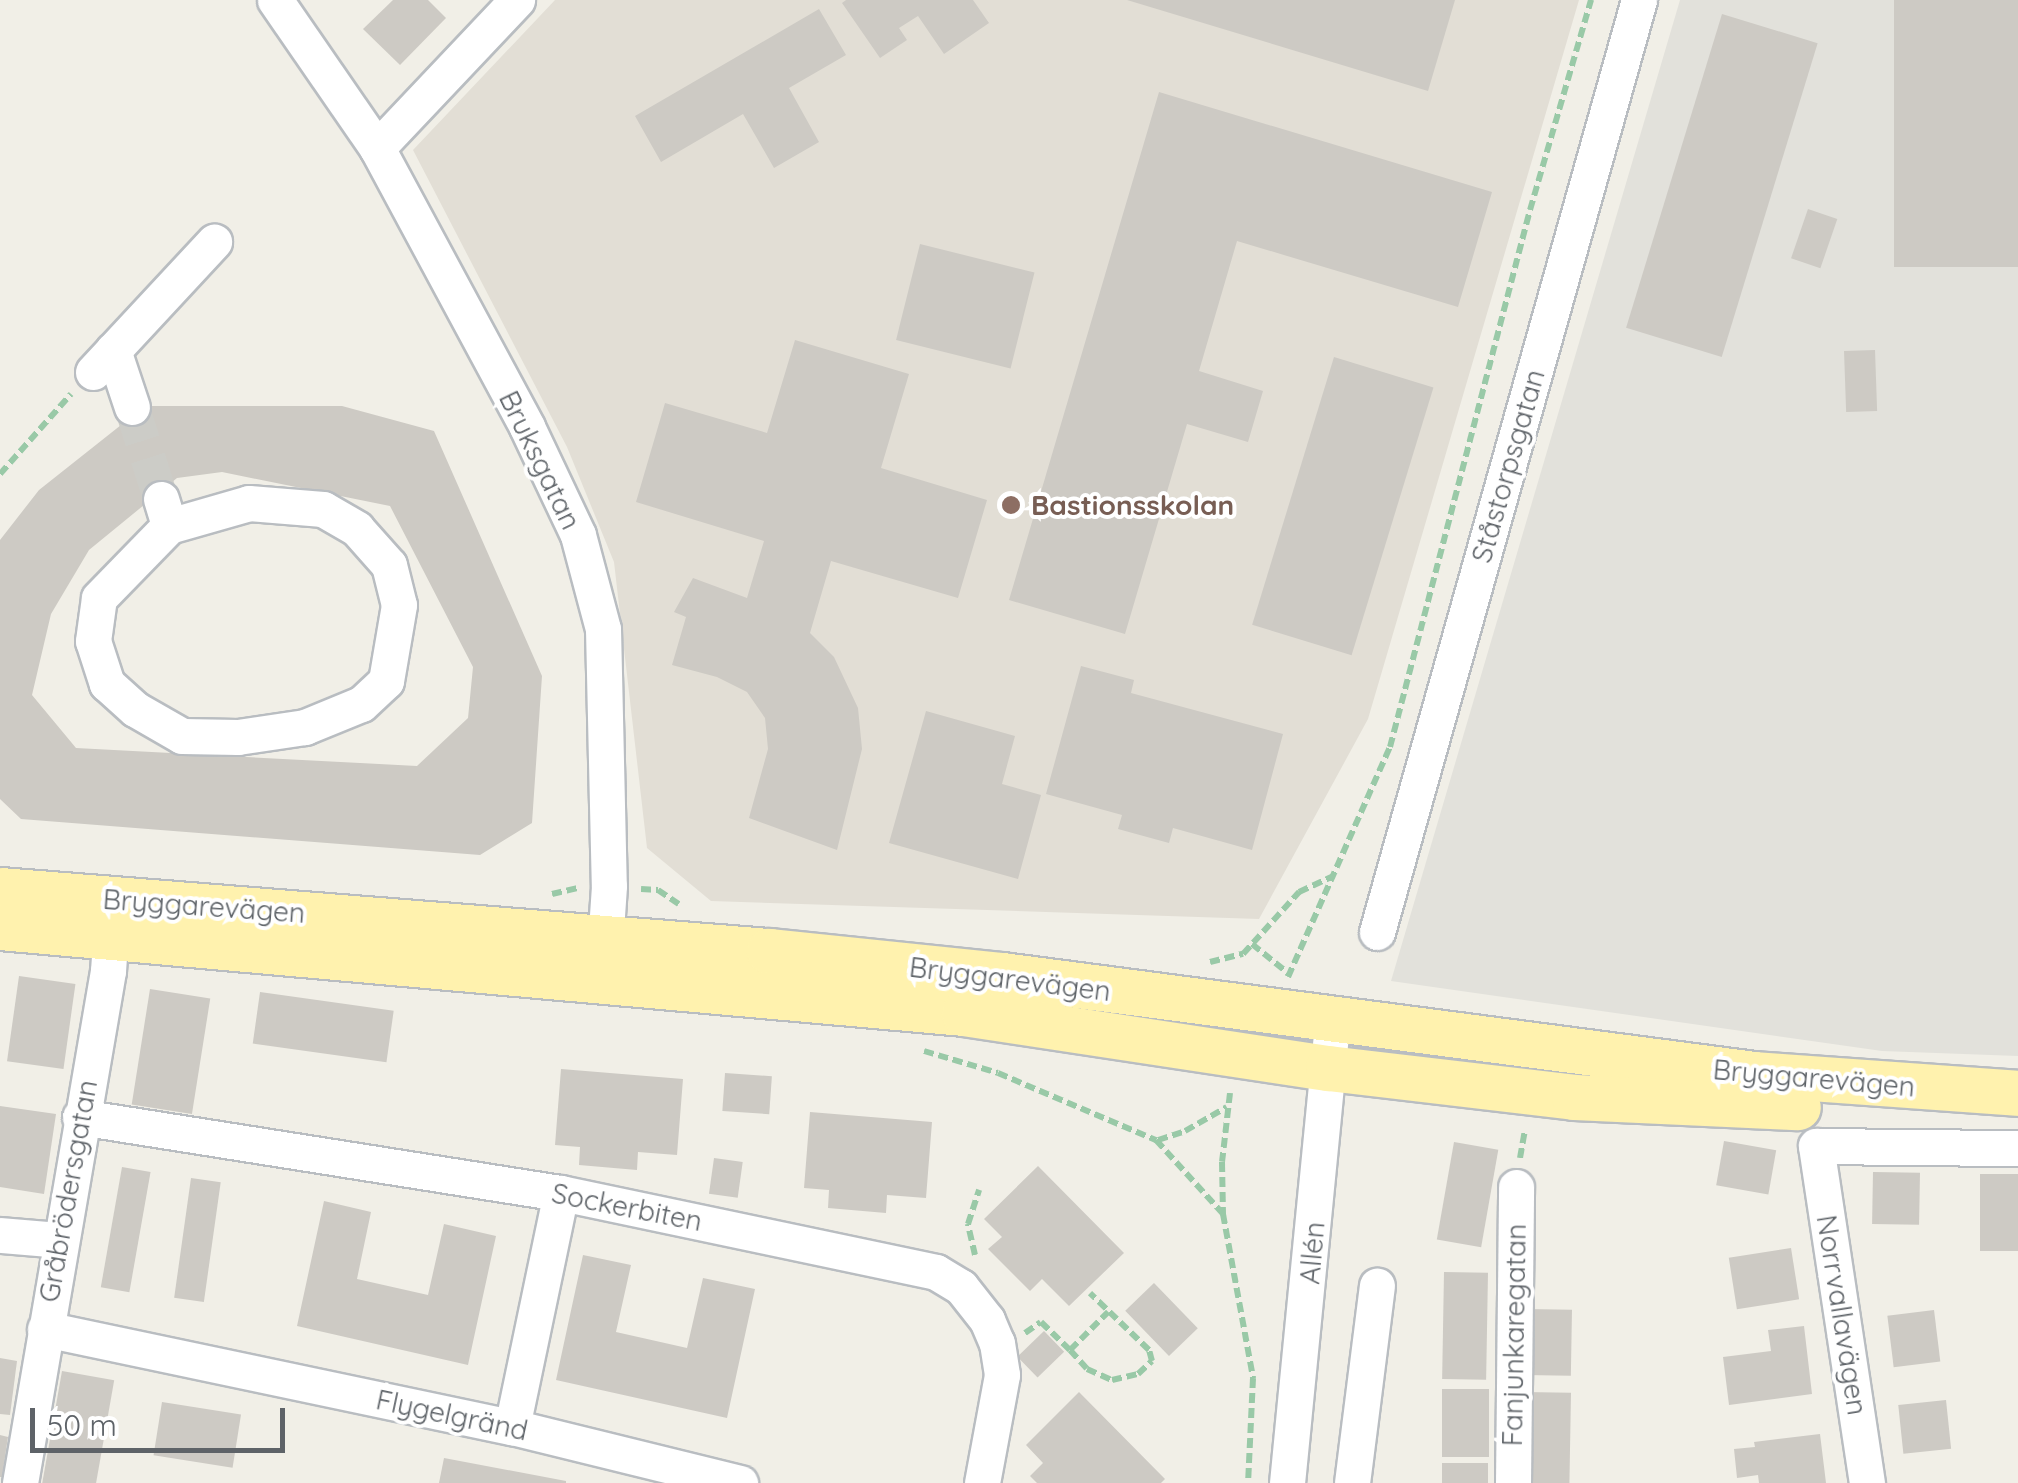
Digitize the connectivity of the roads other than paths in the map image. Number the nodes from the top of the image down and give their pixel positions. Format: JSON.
{"nodes":[{"id":1,"x":275,"y":0,"type":"edge"},
{"id":2,"x":517,"y":0,"type":"edge"},
{"id":3,"x":1639,"y":0,"type":"edge"},
{"id":4,"x":377,"y":148,"type":"junction"},
{"id":5,"x":214,"y":242,"type":"dead end"},
{"id":6,"x":132,"y":407,"type":"tunnel mouth"},
{"id":7,"x":165,"y":512,"type":"joint"},
{"id":8,"x":0,"y":890,"type":"edge"},
{"id":9,"x":111,"y":920,"type":"junction"},
{"id":10,"x":0,"y":927,"type":"edge"},
{"id":11,"x":1376,"y":932,"type":"dead end"},
{"id":12,"x":604,"y":958,"type":"junction"},
{"id":13,"x":1332,"y":1022,"type":"junction"},
{"id":14,"x":1328,"y":1068,"type":"junction"},
{"id":15,"x":2018,"y":1093,"type":"edge"},
{"id":16,"x":2018,"y":1114,"type":"edge"},
{"id":17,"x":80,"y":1116,"type":"junction"},
{"id":18,"x":2018,"y":1148,"type":"edge"},
{"id":19,"x":1516,"y":1187,"type":"dead end"},
{"id":20,"x":562,"y":1193,"type":"junction"},
{"id":21,"x":0,"y":1234,"type":"edge"},
{"id":22,"x":59,"y":1240,"type":"junction"},
{"id":23,"x":1377,"y":1286,"type":"dead end"},
{"id":24,"x":45,"y":1329,"type":"junction"},
{"id":25,"x":512,"y":1427,"type":"junction"},
{"id":26,"x":20,"y":1483,"type":"edge"},
{"id":27,"x":740,"y":1483,"type":"edge"},
{"id":28,"x":982,"y":1483,"type":"edge"},
{"id":29,"x":1287,"y":1483,"type":"edge"},
{"id":30,"x":1352,"y":1483,"type":"edge"},
{"id":31,"x":1512,"y":1483,"type":"edge"},
{"id":32,"x":1868,"y":1483,"type":"edge"}],
"edges":[{"from":1,"to":4,"type":"street","name":"Bruksgatan"},
{"from":2,"to":4,"type":"street"},
{"from":3,"to":11,"type":"street","name":"Ståstorpsgatan"},
{"from":4,"to":12,"type":"street","name":"Bruksgatan"},
{"from":5,"to":6,"type":"street"},
{"from":7,"to":7,"type":"street"},
{"from":8,"to":9,"type":"main road","name":"Bryggarevägen"},
{"from":9,"to":10,"type":"main road","name":"Bryggarevägen"},
{"from":9,"to":12,"type":"main road","name":"Bryggarevägen"},
{"from":9,"to":17,"type":"street","name":"Gråbrödersgatan"},
{"from":12,"to":13,"type":"main road","name":"Bryggarevägen"},
{"from":12,"to":14,"type":"main road","name":"Bryggarevägen"},
{"from":13,"to":14,"type":"street","name":"Allén"},
{"from":13,"to":15,"type":"main road","name":"Bryggarevägen"},
{"from":14,"to":16,"type":"main road","name":"Bryggarevägen"},
{"from":14,"to":29,"type":"street","name":"Allén"},
{"from":17,"to":20,"type":"street","name":"Sockerbiten"},
{"from":17,"to":22,"type":"street","name":"Gråbrödersgatan"},
{"from":18,"to":32,"type":"street","name":"Norrvallavägen"},
{"from":19,"to":31,"type":"street","name":"Fanjunkaregatan"},
{"from":20,"to":25,"type":"street"},
{"from":20,"to":28,"type":"street","name":"Sockerbiten"},
{"from":21,"to":22,"type":"street"},
{"from":22,"to":24,"type":"street","name":"Gråbrödersgatan"},
{"from":23,"to":30,"type":"street"},
{"from":24,"to":25,"type":"street","name":"Flygelgränd"},
{"from":24,"to":26,"type":"street","name":"Gråbrödersgatan"},
{"from":25,"to":27,"type":"street","name":"Flygelgränd"}]}
